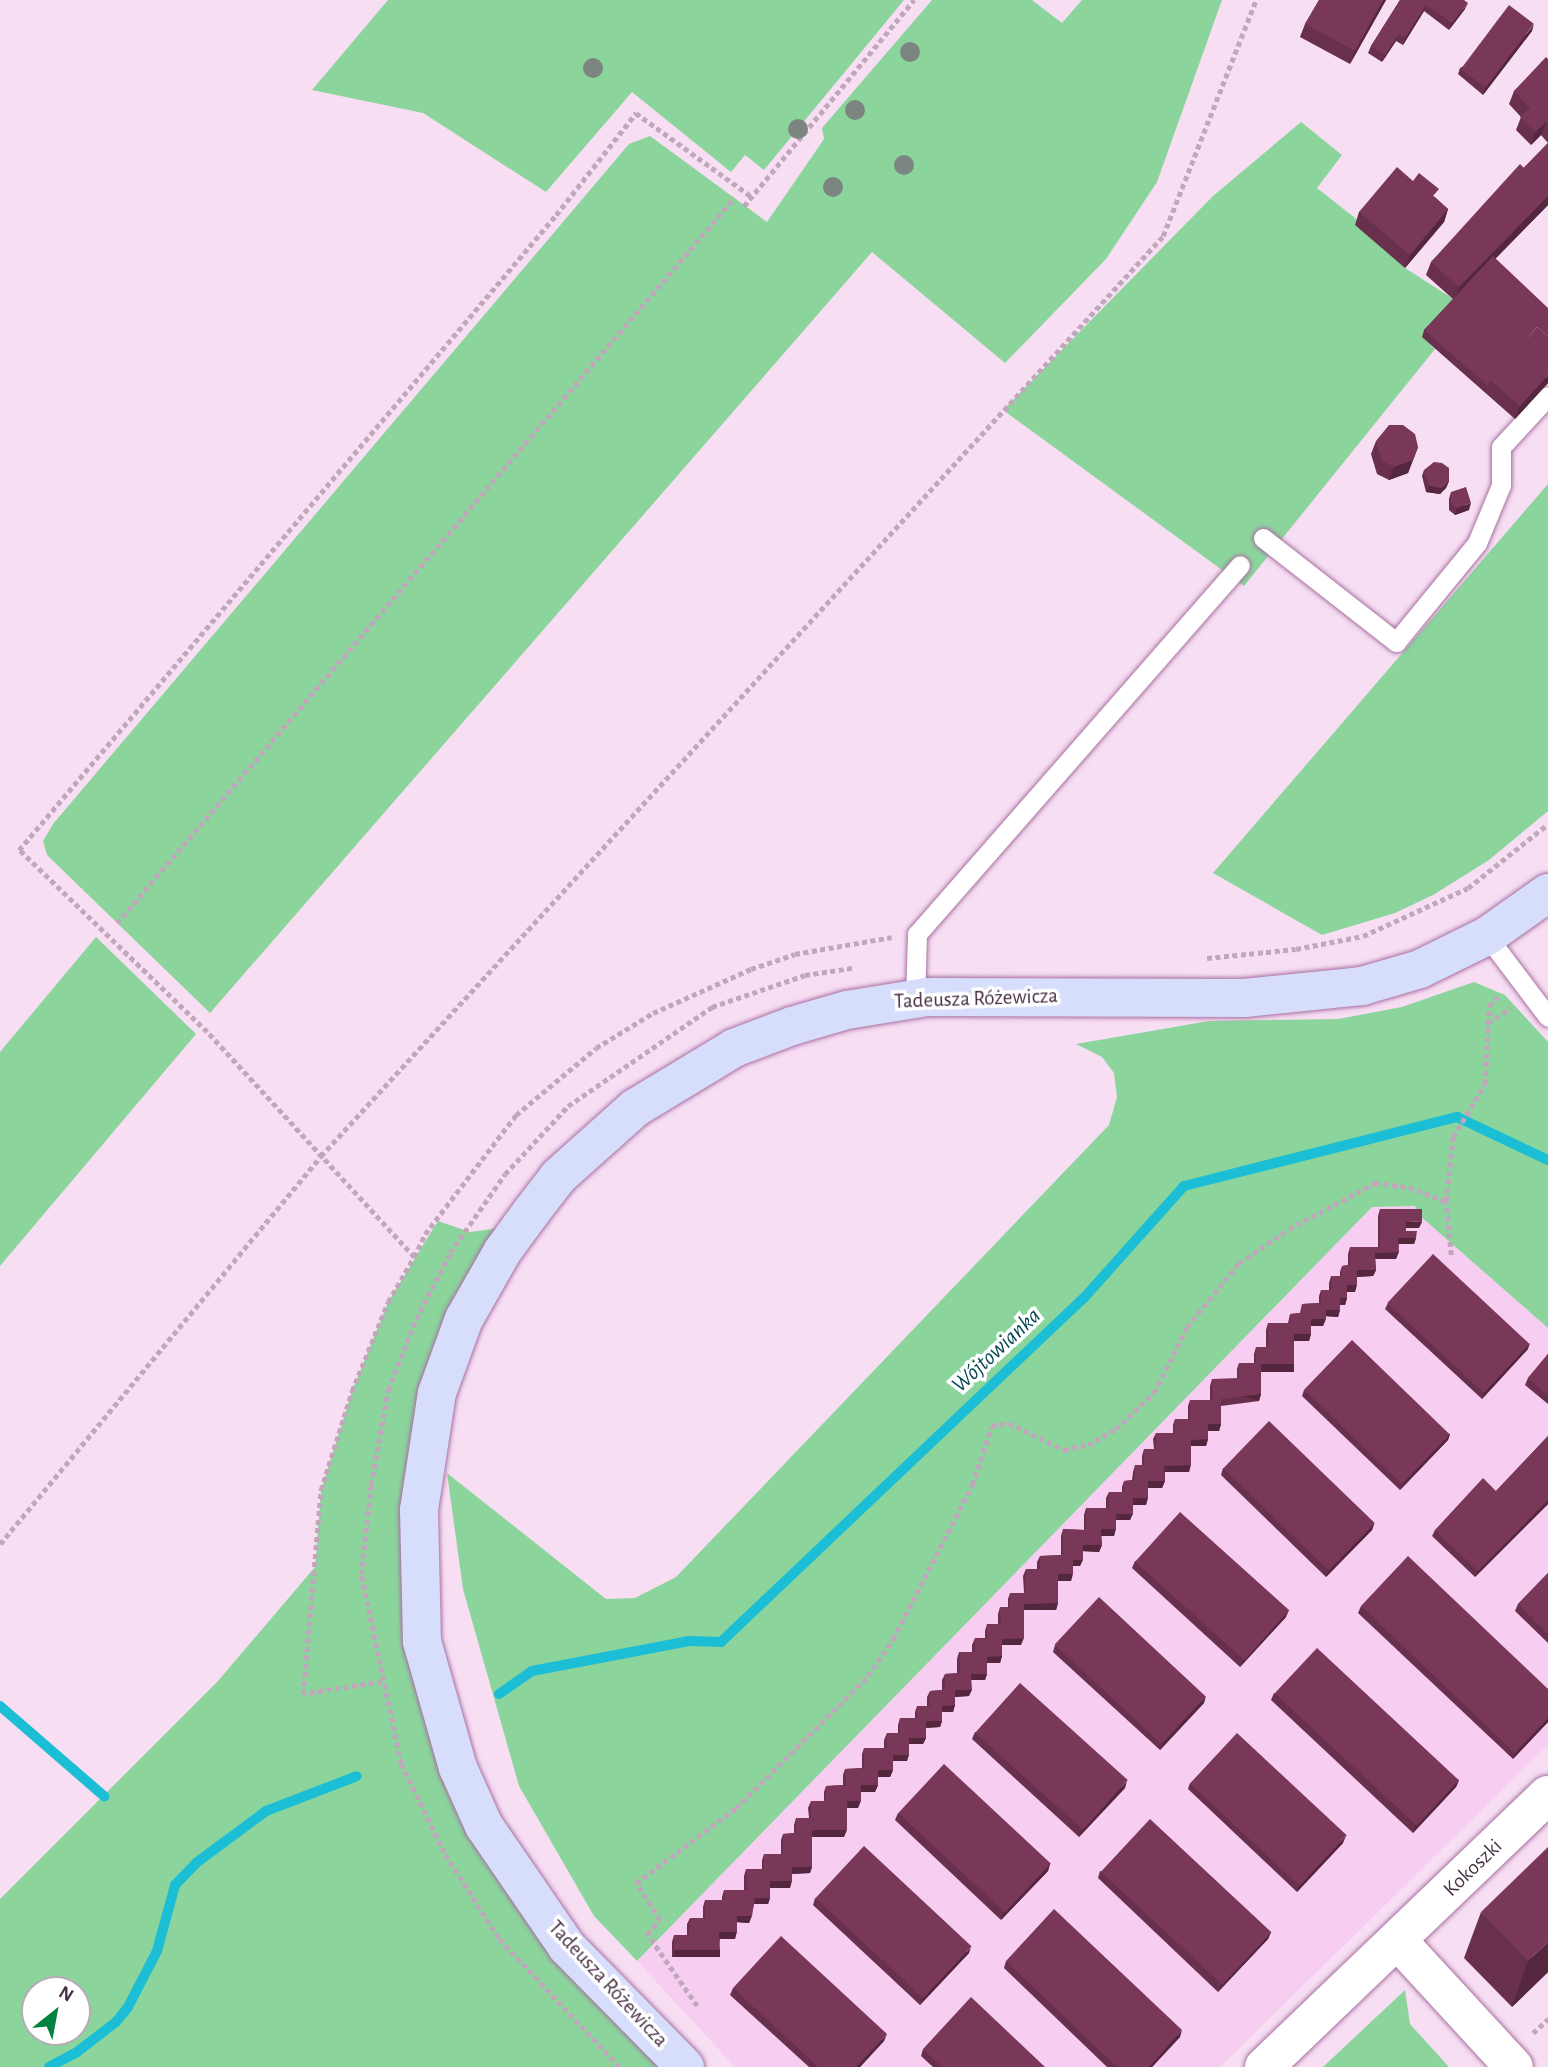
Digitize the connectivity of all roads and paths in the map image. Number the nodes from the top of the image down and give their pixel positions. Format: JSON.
{"nodes":[{"id":1,"x":914,"y":0,"type":"edge"},
{"id":2,"x":1256,"y":0,"type":"edge"},
{"id":3,"x":752,"y":197,"type":"junction"},
{"id":4,"x":734,"y":198,"type":"dead end"},
{"id":5,"x":744,"y":206,"type":"dead end"},
{"id":6,"x":1548,"y":396,"type":"edge"},
{"id":7,"x":1263,"y":538,"type":"dead end"},
{"id":8,"x":1240,"y":565,"type":"dead end"},
{"id":9,"x":1548,"y":824,"type":"edge"},
{"id":10,"x":1548,"y":893,"type":"edge"},
{"id":11,"x":117,"y":923,"type":"dead end"},
{"id":12,"x":917,"y":934,"type":"junction"},
{"id":13,"x":1487,"y":936,"type":"junction"},
{"id":14,"x":1204,"y":958,"type":"dead end"},
{"id":15,"x":855,"y":968,"type":"dead end"},
{"id":16,"x":915,"y":999,"type":"junction"},
{"id":17,"x":1548,"y":1017,"type":"edge"},
{"id":18,"x":1488,"y":1024,"type":"junction"},
{"id":19,"x":321,"y":1156,"type":"junction"},
{"id":20,"x":1446,"y":1201,"type":"junction"},
{"id":21,"x":1451,"y":1255,"type":"dead end"},
{"id":22,"x":414,"y":1257,"type":"junction"},
{"id":23,"x":0,"y":1544,"type":"edge"},
{"id":24,"x":383,"y":1682,"type":"junction"},
{"id":25,"x":1548,"y":1795,"type":"edge"},
{"id":26,"x":1398,"y":1941,"type":"junction"},
{"id":27,"x":697,"y":2006,"type":"dead end"},
{"id":28,"x":1548,"y":2019,"type":"edge"},
{"id":29,"x":1519,"y":2054,"type":"edge"},
{"id":30,"x":619,"y":2067,"type":"edge"},
{"id":31,"x":685,"y":2067,"type":"edge"},
{"id":32,"x":1264,"y":2067,"type":"edge"}],
"edges":[{"from":1,"to":3,"type":"path"},
{"from":2,"to":19,"type":"path"},
{"from":3,"to":5,"type":"path"},
{"from":3,"to":19,"type":"path"},
{"from":4,"to":11,"type":"path"},
{"from":6,"to":7,"type":"lane"},
{"from":8,"to":12,"type":"lane"},
{"from":9,"to":14,"type":"path"},
{"from":10,"to":13,"type":"street","name":"Tadeusza Różewicza"},
{"from":12,"to":16,"type":"lane"},
{"from":12,"to":22,"type":"path"},
{"from":13,"to":16,"type":"street","name":"Tadeusza Różewicza"},
{"from":13,"to":17,"type":"lane"},
{"from":15,"to":24,"type":"path"},
{"from":16,"to":31,"type":"street","name":"Tadeusza Różewicza"},
{"from":18,"to":18,"type":"path"},
{"from":18,"to":20,"type":"path"},
{"from":19,"to":22,"type":"path"},
{"from":19,"to":23,"type":"path"},
{"from":20,"to":21,"type":"path"},
{"from":20,"to":27,"type":"path"},
{"from":22,"to":24,"type":"path"},
{"from":24,"to":30,"type":"path"},
{"from":25,"to":26,"type":"street","name":"Kokoszki"},
{"from":26,"to":29,"type":"street"},
{"from":26,"to":32,"type":"street","name":"Kokoszki"},
{"from":28,"to":29,"type":"path"}]}
